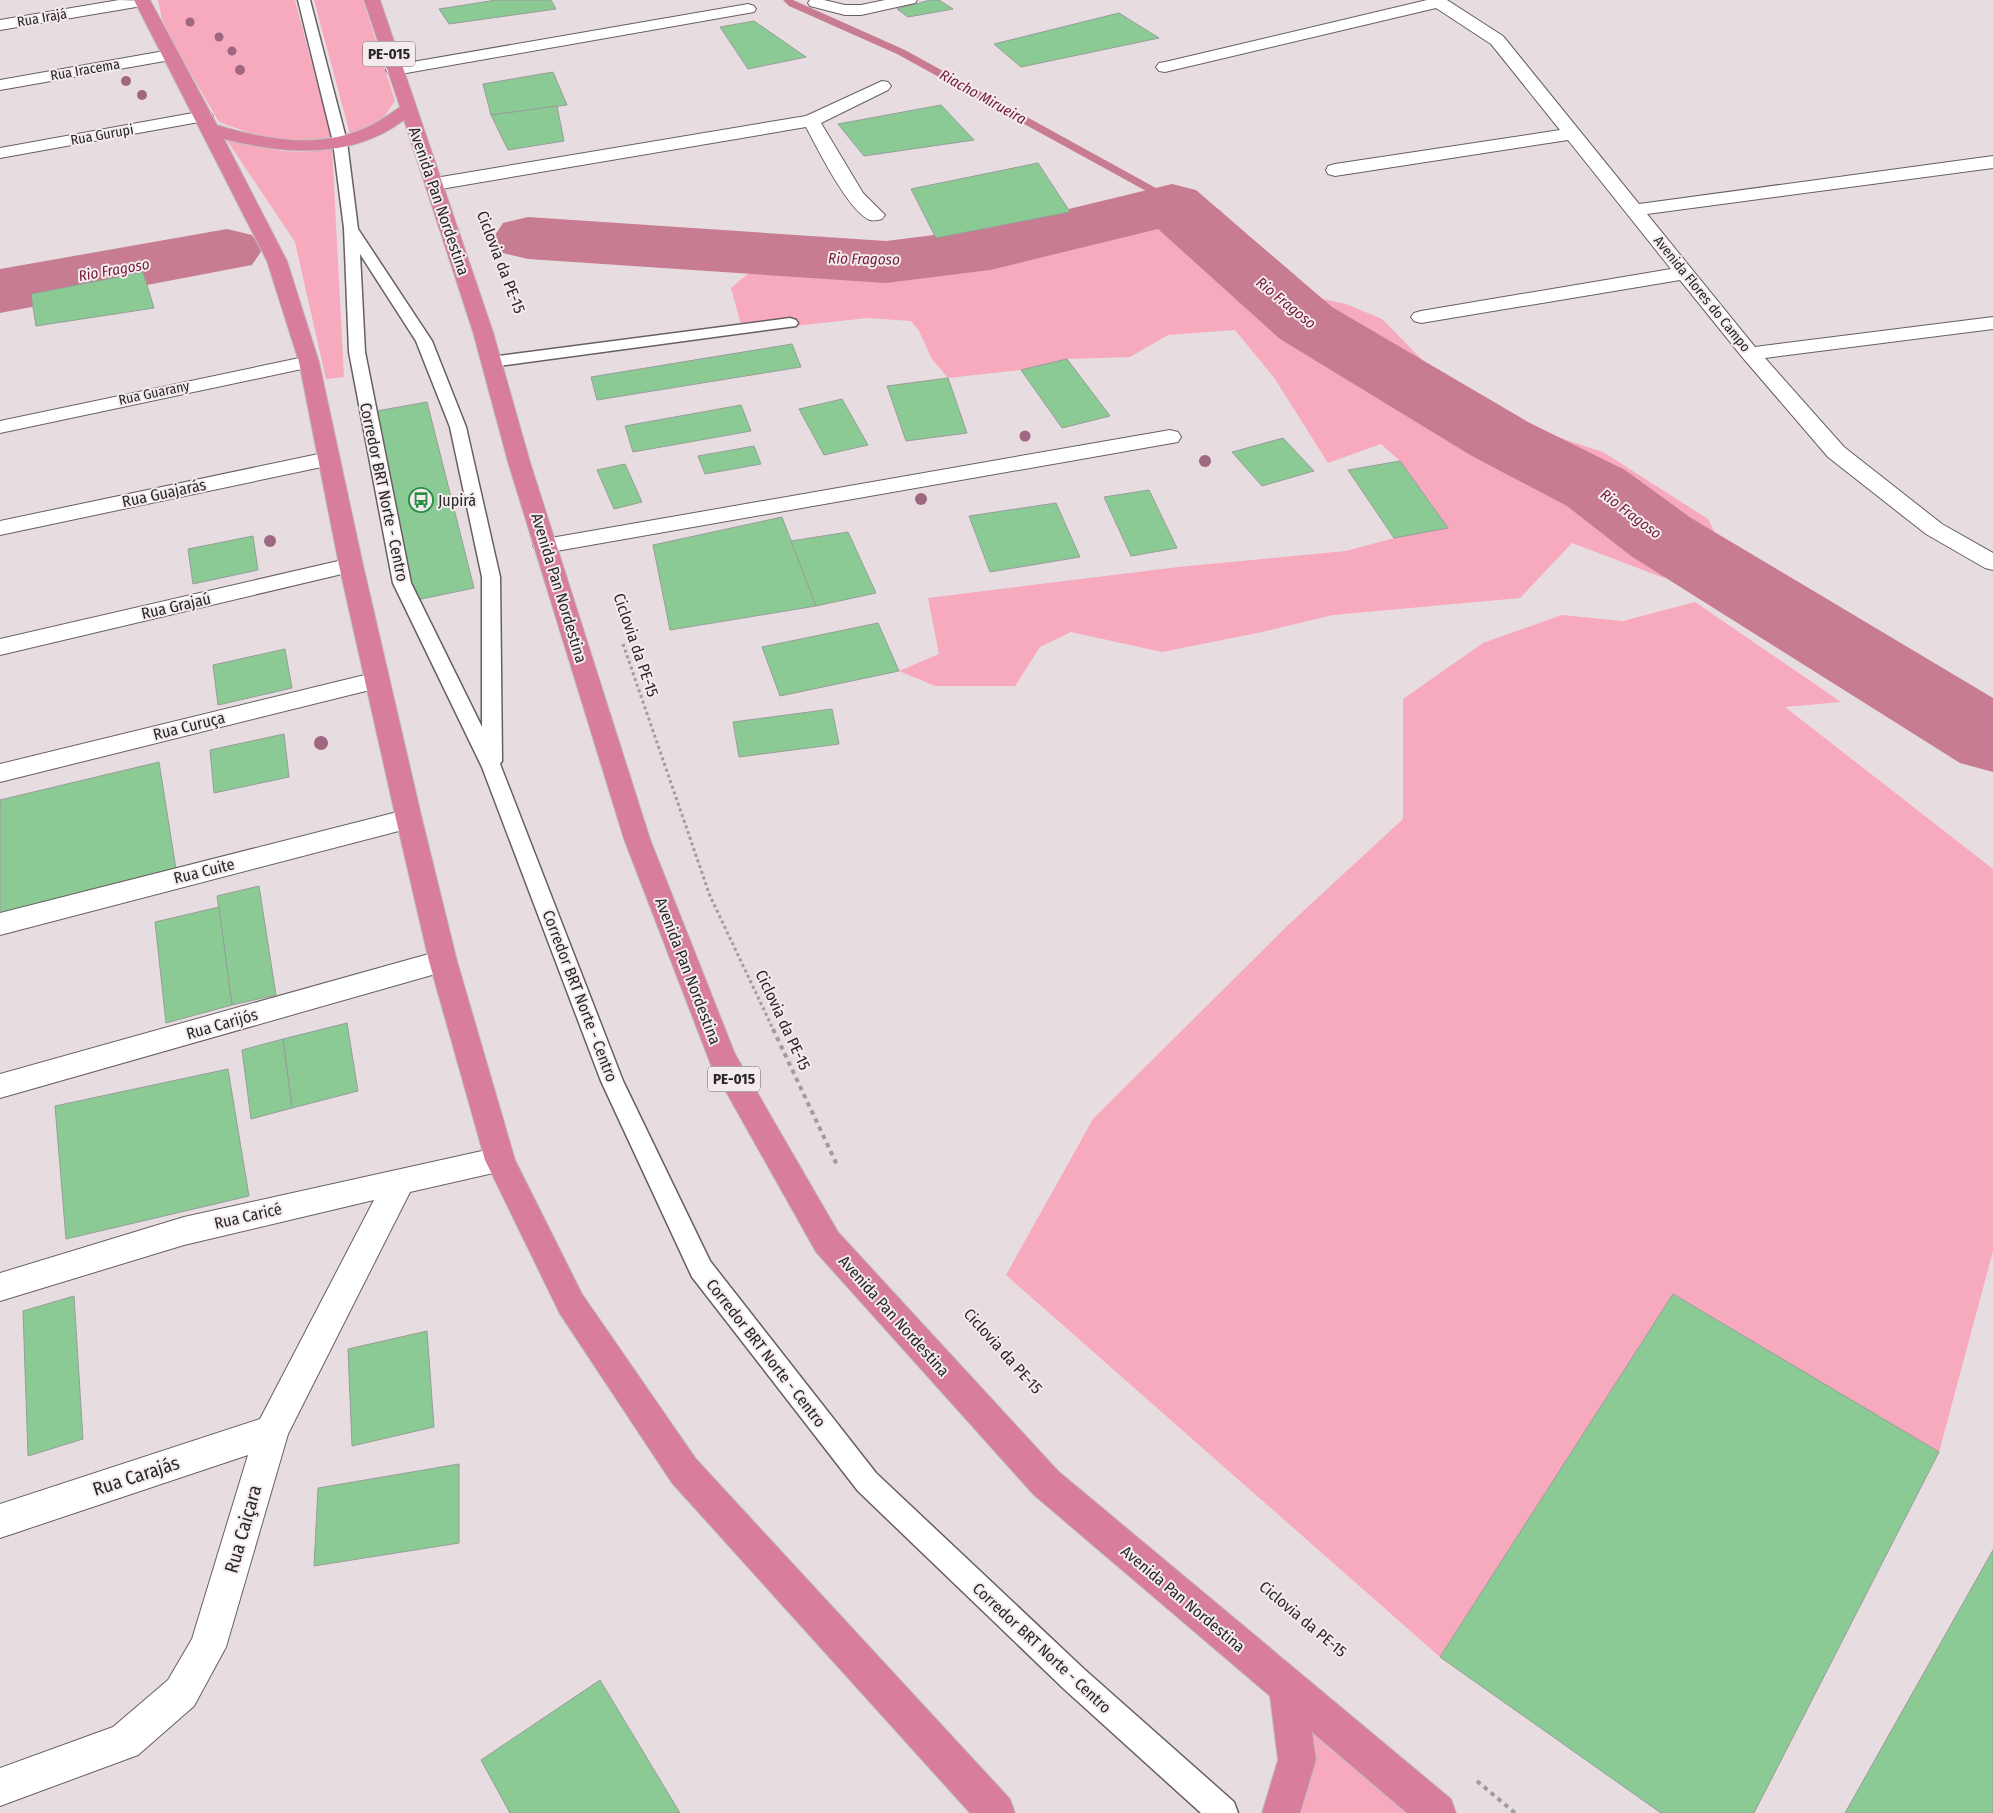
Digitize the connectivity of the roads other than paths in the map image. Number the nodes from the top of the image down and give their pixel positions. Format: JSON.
{"nodes":[{"id":1,"x":304,"y":0,"type":"edge"},
{"id":2,"x":372,"y":0,"type":"edge"},
{"id":3,"x":909,"y":0,"type":"edge"},
{"id":4,"x":142,"y":1,"type":"edge"},
{"id":5,"x":1437,"y":1,"type":"edge"},
{"id":6,"x":816,"y":3,"type":"dead end"},
{"id":7,"x":748,"y":9,"type":"dead end"},
{"id":8,"x":0,"y":26,"type":"edge"},
{"id":9,"x":170,"y":55,"type":"junction"},
{"id":10,"x":1165,"y":67,"type":"dead end"},
{"id":11,"x":395,"y":70,"type":"junction"},
{"id":12,"x":0,"y":84,"type":"edge"},
{"id":13,"x":882,"y":86,"type":"dead end"},
{"id":14,"x":408,"y":109,"type":"junction"},
{"id":15,"x":811,"y":120,"type":"junction"},
{"id":16,"x":207,"y":122,"type":"junction"},
{"id":17,"x":1572,"y":134,"type":"junction"},
{"id":18,"x":340,"y":142,"type":"junction"},
{"id":19,"x":0,"y":153,"type":"edge"},
{"id":20,"x":1993,"y":162,"type":"edge"},
{"id":21,"x":1335,"y":170,"type":"dead end"},
{"id":22,"x":435,"y":184,"type":"junction"},
{"id":23,"x":1635,"y":210,"type":"junction"},
{"id":24,"x":875,"y":215,"type":"dead end"},
{"id":25,"x":351,"y":228,"type":"junction"},
{"id":26,"x":1684,"y":273,"type":"junction"},
{"id":27,"x":1421,"y":317,"type":"dead end"},
{"id":28,"x":790,"y":323,"type":"dead end"},
{"id":29,"x":1993,"y":323,"type":"edge"},
{"id":30,"x":1750,"y":354,"type":"junction"},
{"id":31,"x":309,"y":362,"type":"junction"},
{"id":32,"x":491,"y":362,"type":"junction"},
{"id":33,"x":0,"y":426,"type":"edge"},
{"id":34,"x":1170,"y":437,"type":"dead end"},
{"id":35,"x":328,"y":459,"type":"junction"},
{"id":36,"x":0,"y":528,"type":"edge"},
{"id":37,"x":545,"y":546,"type":"junction"},
{"id":38,"x":1993,"y":563,"type":"edge"},
{"id":39,"x":351,"y":564,"type":"junction"},
{"id":40,"x":0,"y":647,"type":"edge"},
{"id":41,"x":378,"y":680,"type":"junction"},
{"id":42,"x":492,"y":767,"type":"junction"},
{"id":43,"x":0,"y":773,"type":"edge"},
{"id":44,"x":409,"y":819,"type":"junction"},
{"id":45,"x":0,"y":924,"type":"edge"},
{"id":46,"x":444,"y":961,"type":"junction"},
{"id":47,"x":0,"y":1086,"type":"edge"},
{"id":48,"x":500,"y":1160,"type":"junction"},
{"id":49,"x":400,"y":1181,"type":"junction"},
{"id":50,"x":0,"y":1287,"type":"edge"},
{"id":51,"x":272,"y":1431,"type":"junction"},
{"id":52,"x":0,"y":1521,"type":"edge"},
{"id":53,"x":1288,"y":1686,"type":"junction"},
{"id":54,"x":0,"y":1787,"type":"edge"},
{"id":55,"x":996,"y":1813,"type":"edge"},
{"id":56,"x":1223,"y":1813,"type":"edge"},
{"id":57,"x":1281,"y":1813,"type":"edge"},
{"id":58,"x":1437,"y":1813,"type":"edge"}],
"edges":[{"from":1,"to":18,"type":"lane","name":"Corredor BRT Norte - Centro"},
{"from":2,"to":11,"type":"highway","name":"Avenida Pan Nordestina","number":"PE-015"},
{"from":3,"to":6,"type":"street"},
{"from":4,"to":8,"type":"street","name":"Rua Irajá"},
{"from":4,"to":9,"type":"highway"},
{"from":5,"to":10,"type":"street"},
{"from":5,"to":17,"type":"street","name":"Avenida Flores do Campo"},
{"from":7,"to":11,"type":"street"},
{"from":9,"to":12,"type":"street","name":"Rua Iracema"},
{"from":9,"to":16,"type":"highway"},
{"from":11,"to":14,"type":"highway","name":"Avenida Pan Nordestina","number":"PE-015"},
{"from":13,"to":15,"type":"street"},
{"from":14,"to":18,"type":"highway"},
{"from":14,"to":22,"type":"highway","name":"Avenida Pan Nordestina","number":"PE-015"},
{"from":15,"to":22,"type":"street"},
{"from":15,"to":24,"type":"street"},
{"from":16,"to":18,"type":"highway"},
{"from":16,"to":19,"type":"street","name":"Rua Gurupi"},
{"from":16,"to":31,"type":"highway"},
{"from":17,"to":21,"type":"street"},
{"from":17,"to":23,"type":"street","name":"Avenida Flores do Campo"},
{"from":18,"to":25,"type":"lane","name":"Corredor BRT Norte - Centro"},
{"from":20,"to":23,"type":"street"},
{"from":22,"to":32,"type":"highway","name":"Avenida Pan Nordestina","number":"PE-015"},
{"from":23,"to":26,"type":"street","name":"Avenida Flores do Campo"},
{"from":25,"to":42,"type":"lane","name":"Corredor BRT Norte - Centro"},
{"from":25,"to":42,"type":"lane","name":"Corredor BRT Norte - Centro"},
{"from":26,"to":27,"type":"street"},
{"from":26,"to":30,"type":"street","name":"Avenida Flores do Campo"},
{"from":28,"to":32,"type":"lane"},
{"from":29,"to":30,"type":"street"},
{"from":30,"to":38,"type":"street","name":"Avenida Flores do Campo"},
{"from":31,"to":33,"type":"street","name":"Rua Guarany"},
{"from":31,"to":35,"type":"highway"},
{"from":32,"to":37,"type":"highway","name":"Avenida Pan Nordestina","number":"PE-015"},
{"from":34,"to":37,"type":"street"},
{"from":35,"to":36,"type":"street","name":"Rua Guajarás"},
{"from":35,"to":39,"type":"highway"},
{"from":37,"to":53,"type":"highway","name":"Avenida Pan Nordestina","number":"PE-015"},
{"from":39,"to":40,"type":"street","name":"Rua Grajaú"},
{"from":39,"to":41,"type":"highway"},
{"from":41,"to":43,"type":"street","name":"Rua Curuça"},
{"from":41,"to":44,"type":"highway"},
{"from":42,"to":56,"type":"lane","name":"Corredor BRT Norte - Centro"},
{"from":44,"to":45,"type":"street","name":"Rua Cuite"},
{"from":44,"to":46,"type":"highway"},
{"from":46,"to":47,"type":"street","name":"Rua Carijós"},
{"from":46,"to":48,"type":"highway"},
{"from":48,"to":49,"type":"street","name":"Rua Caricé"},
{"from":48,"to":55,"type":"highway"},
{"from":49,"to":50,"type":"street","name":"Rua Caricé"},
{"from":49,"to":51,"type":"street","name":"Rua Caiçara"},
{"from":51,"to":52,"type":"street","name":"Rua Carajás"},
{"from":51,"to":54,"type":"street","name":"Rua Caiçara"},
{"from":53,"to":57,"type":"highway"},
{"from":53,"to":58,"type":"highway","name":"Avenida Pan Nordestina","number":"PE-015"}]}
